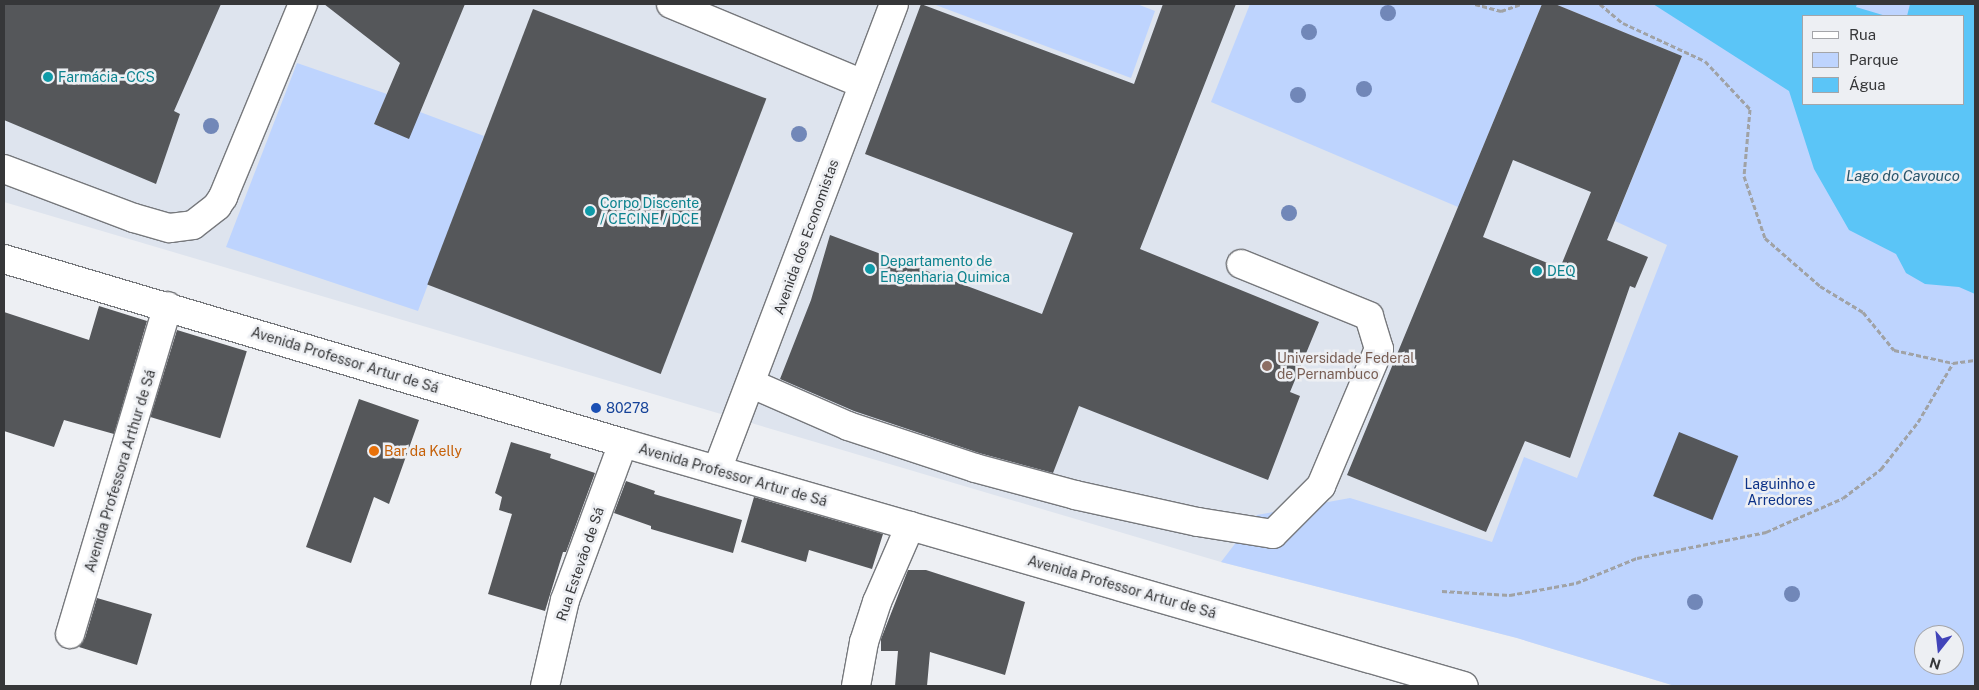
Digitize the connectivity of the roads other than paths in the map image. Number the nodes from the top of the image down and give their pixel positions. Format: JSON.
{"nodes":[{"id":1,"x":303,"y":4,"type":"edge"},
{"id":2,"x":671,"y":4,"type":"edge"},
{"id":3,"x":894,"y":4,"type":"edge"},
{"id":4,"x":863,"y":84,"type":"junction"},
{"id":5,"x":4,"y":169,"type":"edge"},
{"id":6,"x":4,"y":259,"type":"edge"},
{"id":7,"x":1240,"y":264,"type":"dead end"},
{"id":8,"x":168,"y":306,"type":"junction"},
{"id":9,"x":752,"y":384,"type":"junction"},
{"id":10,"x":623,"y":443,"type":"junction"},
{"id":11,"x":717,"y":470,"type":"junction"},
{"id":12,"x":910,"y":526,"type":"junction"},
{"id":13,"x":70,"y":634,"type":"dead end"},
{"id":14,"x":1453,"y":685,"type":"edge"},
{"id":15,"x":545,"y":686,"type":"edge"},
{"id":16,"x":856,"y":686,"type":"edge"}],
"edges":[{"from":1,"to":5,"type":"street"},
{"from":2,"to":4,"type":"street"},
{"from":3,"to":4,"type":"street","name":"Avenida dos Economistas"},
{"from":4,"to":9,"type":"street","name":"Avenida dos Economistas"},
{"from":6,"to":8,"type":"street","name":"Avenida Professor Artur de Sá"},
{"from":7,"to":9,"type":"street"},
{"from":8,"to":10,"type":"street","name":"Avenida Professor Artur de Sá"},
{"from":8,"to":13,"type":"street","name":"Avenida Professora Arthur de Sá"},
{"from":9,"to":11,"type":"street","name":"Avenida dos Economistas"},
{"from":10,"to":11,"type":"street","name":"Avenida Professor Artur de Sá"},
{"from":10,"to":15,"type":"street","name":"Rua Estevão de Sá"},
{"from":11,"to":12,"type":"street","name":"Avenida Professor Artur de Sá"},
{"from":12,"to":14,"type":"street","name":"Avenida Professor Artur de Sá"},
{"from":12,"to":16,"type":"street"}]}
